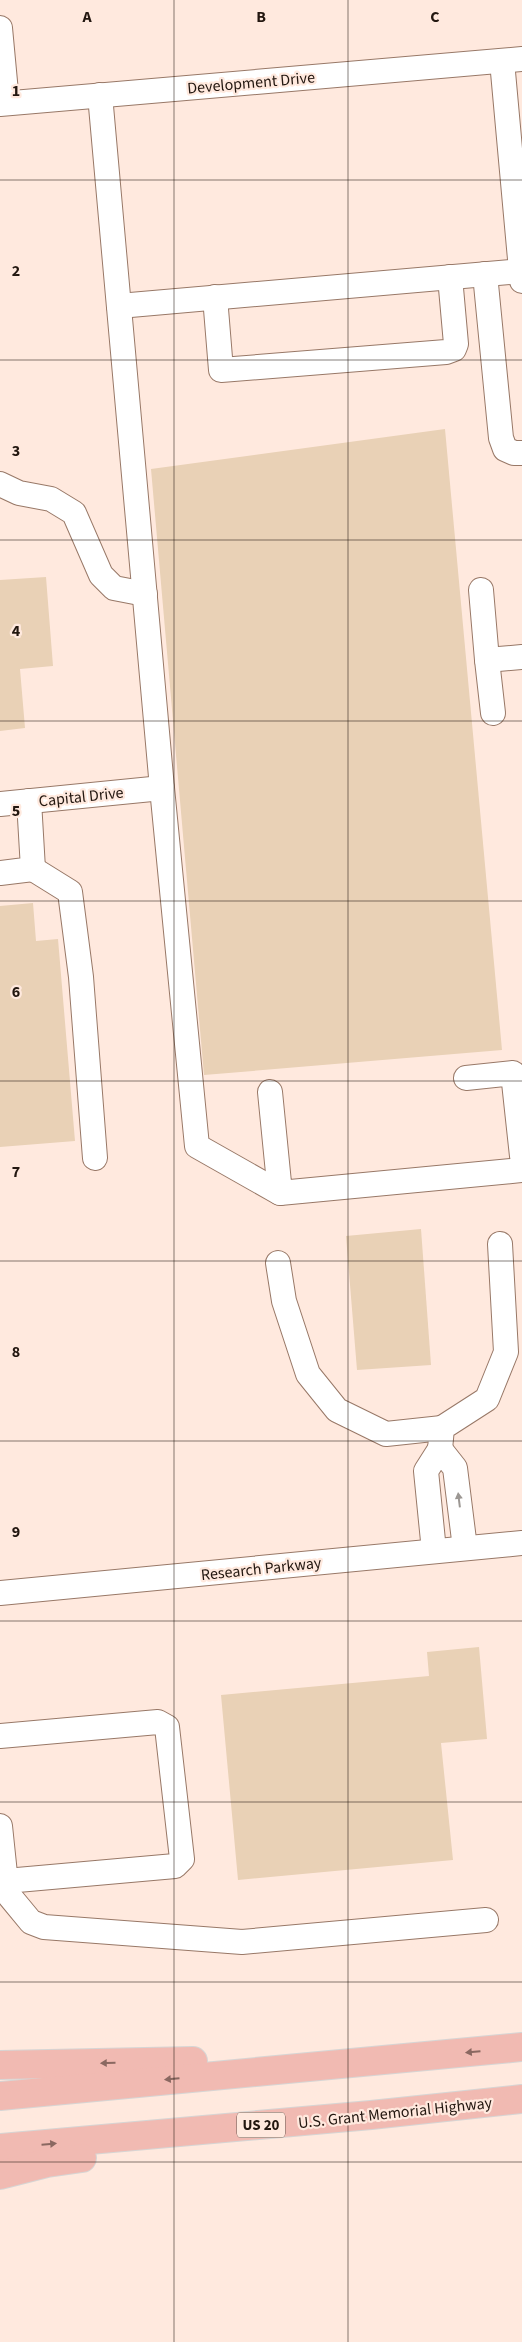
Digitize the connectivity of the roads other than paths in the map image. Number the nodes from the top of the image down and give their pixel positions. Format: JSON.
{"nodes":[{"id":1,"x":0,"y":28,"type":"edge"},
{"id":2,"x":512,"y":60,"type":"edge"},
{"id":3,"x":100,"y":95,"type":"junction"},
{"id":4,"x":4,"y":104,"type":"edge"},
{"id":5,"x":518,"y":195,"type":"edge"},
{"id":6,"x":485,"y":274,"type":"junction"},
{"id":7,"x":522,"y":276,"type":"edge"},
{"id":8,"x":450,"y":277,"type":"junction"},
{"id":9,"x":215,"y":297,"type":"junction"},
{"id":10,"x":119,"y":306,"type":"junction"},
{"id":11,"x":522,"y":453,"type":"edge"},
{"id":12,"x":0,"y":484,"type":"edge"},
{"id":13,"x":481,"y":590,"type":"dead end"},
{"id":14,"x":145,"y":594,"type":"junction"},
{"id":15,"x":522,"y":657,"type":"edge"},
{"id":16,"x":487,"y":660,"type":"junction"},
{"id":17,"x":493,"y":713,"type":"dead end"},
{"id":18,"x":162,"y":788,"type":"junction"},
{"id":19,"x":29,"y":801,"type":"junction"},
{"id":20,"x":0,"y":804,"type":"edge"},
{"id":21,"x":33,"y":869,"type":"junction"},
{"id":22,"x":0,"y":873,"type":"edge"},
{"id":23,"x":466,"y":1078,"type":"dead end"},
{"id":24,"x":270,"y":1092,"type":"dead end"},
{"id":25,"x":522,"y":1156,"type":"edge"},
{"id":26,"x":95,"y":1158,"type":"dead end"},
{"id":27,"x":522,"y":1170,"type":"edge"},
{"id":28,"x":280,"y":1192,"type":"junction"},
{"id":29,"x":500,"y":1244,"type":"dead end"},
{"id":30,"x":278,"y":1263,"type":"dead end"},
{"id":31,"x":441,"y":1438,"type":"junction"},
{"id":32,"x":522,"y":1543,"type":"edge"},
{"id":33,"x":465,"y":1548,"type":"junction"},
{"id":34,"x":434,"y":1551,"type":"junction"},
{"id":35,"x":0,"y":1594,"type":"edge"},
{"id":36,"x":0,"y":1736,"type":"edge"},
{"id":37,"x":0,"y":1826,"type":"edge"},
{"id":38,"x":6,"y":1881,"type":"junction"},
{"id":39,"x":486,"y":1920,"type":"dead end"},
{"id":40,"x":522,"y":2048,"type":"edge"},
{"id":41,"x":437,"y":2055,"type":"junction"},
{"id":42,"x":0,"y":2065,"type":"edge"},
{"id":43,"x":0,"y":2096,"type":"edge"},
{"id":44,"x":522,"y":2099,"type":"edge"},
{"id":45,"x":371,"y":2115,"type":"junction"},
{"id":46,"x":0,"y":2148,"type":"edge"},
{"id":47,"x":0,"y":2175,"type":"edge"}],
"edges":[{"from":1,"to":4,"type":"street"},
{"from":2,"to":3,"type":"street","name":"Development Drive"},
{"from":2,"to":5,"type":"street"},
{"from":3,"to":4,"type":"street","name":"Development Drive"},
{"from":3,"to":10,"type":"street"},
{"from":5,"to":7,"type":"street"},
{"from":6,"to":7,"type":"street"},
{"from":6,"to":8,"type":"street"},
{"from":6,"to":11,"type":"street"},
{"from":8,"to":9,"type":"street"},
{"from":8,"to":9,"type":"street"},
{"from":9,"to":10,"type":"street"},
{"from":10,"to":14,"type":"street"},
{"from":12,"to":14,"type":"street"},
{"from":13,"to":16,"type":"street"},
{"from":14,"to":18,"type":"street"},
{"from":15,"to":16,"type":"street"},
{"from":16,"to":17,"type":"street"},
{"from":18,"to":19,"type":"street","name":"Capital Drive"},
{"from":18,"to":28,"type":"street"},
{"from":19,"to":20,"type":"street","name":"Capital Drive"},
{"from":19,"to":21,"type":"street"},
{"from":21,"to":22,"type":"street"},
{"from":21,"to":26,"type":"street"},
{"from":23,"to":25,"type":"street"},
{"from":24,"to":28,"type":"street"},
{"from":27,"to":28,"type":"street"},
{"from":29,"to":31,"type":"street"},
{"from":30,"to":31,"type":"street"},
{"from":33,"to":31,"type":"street","one_way":true},
{"from":31,"to":34,"type":"street"},
{"from":32,"to":33,"type":"street","name":"Research Parkway"},
{"from":33,"to":34,"type":"street","name":"Research Parkway"},
{"from":34,"to":35,"type":"street","name":"Research Parkway"},
{"from":36,"to":38,"type":"street"},
{"from":37,"to":38,"type":"street"},
{"from":38,"to":39,"type":"street"},
{"from":40,"to":41,"type":"highway","one_way":true},
{"from":41,"to":42,"type":"highway","one_way":true},
{"from":41,"to":43,"type":"highway","one_way":true},
{"from":44,"to":45,"type":"highway","name":"U.S. Grant Memorial Highway","number":"US 20"},
{"from":46,"to":45,"type":"highway","name":"U.S. Grant Memorial Highway","number":"US 20","one_way":true},
{"from":45,"to":47,"type":"highway"}]}
